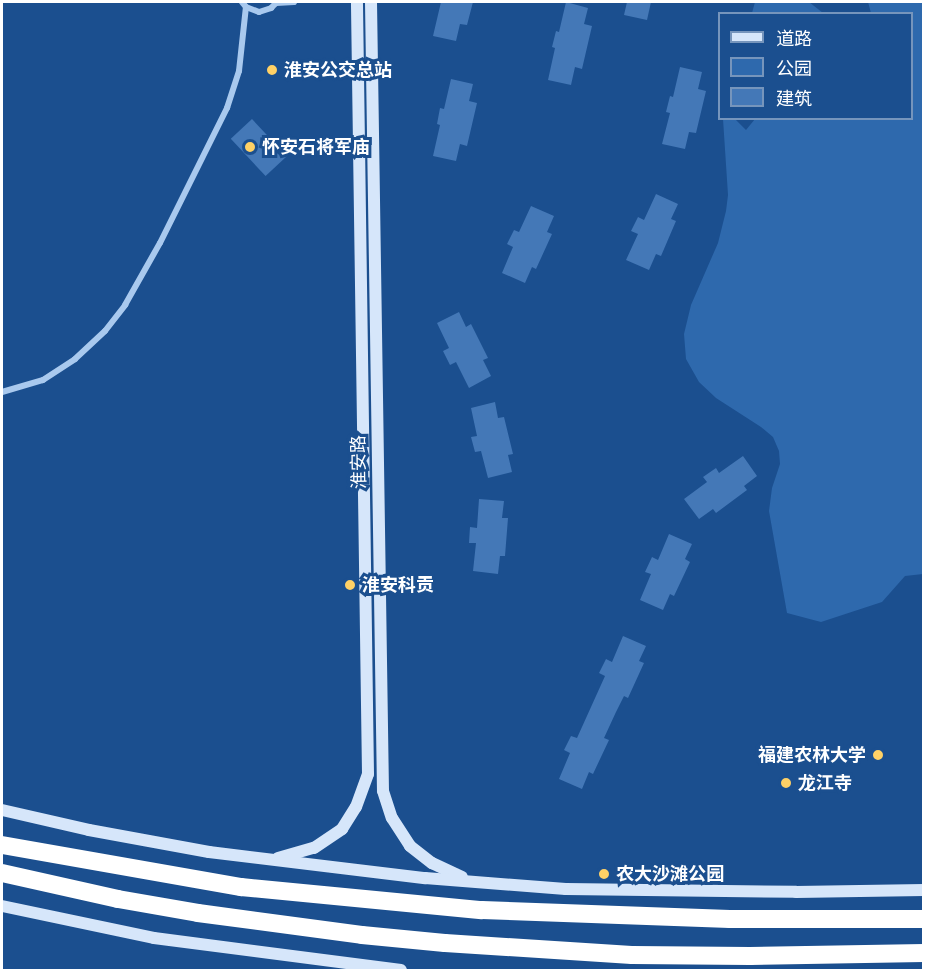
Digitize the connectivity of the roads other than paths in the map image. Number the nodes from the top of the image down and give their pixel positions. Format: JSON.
{"nodes":[{"id":1,"x":276,"y":2,"type":"edge"},
{"id":2,"x":294,"y":2,"type":"edge"},
{"id":3,"x":357,"y":2,"type":"edge"},
{"id":4,"x":370,"y":2,"type":"edge"},
{"id":5,"x":244,"y":4,"type":"edge"},
{"id":6,"x":2,"y":392,"type":"edge"},
{"id":7,"x":2,"y":810,"type":"edge"},
{"id":8,"x":2,"y":845,"type":"edge"},
{"id":9,"x":267,"y":860,"type":"junction"},
{"id":10,"x":2,"y":873,"type":"edge"},
{"id":11,"x":468,"y":880,"type":"junction"},
{"id":12,"x":924,"y":890,"type":"edge"},
{"id":13,"x":2,"y":906,"type":"edge"},
{"id":14,"x":924,"y":919,"type":"edge"},
{"id":15,"x":924,"y":953,"type":"edge"},
{"id":16,"x":401,"y":970,"type":"edge"}],
"edges":[{"from":1,"to":2,"type":"street"},
{"from":1,"to":5,"type":"street"},
{"from":3,"to":9,"type":"main road","name":"淮安路"},
{"from":4,"to":11,"type":"main road","name":"淮安路"},
{"from":5,"to":6,"type":"street"},
{"from":7,"to":9,"type":"main road"},
{"from":8,"to":14,"type":"highway"},
{"from":9,"to":11,"type":"main road"},
{"from":10,"to":15,"type":"highway"},
{"from":11,"to":12,"type":"main road"},
{"from":13,"to":16,"type":"main road"}]}
